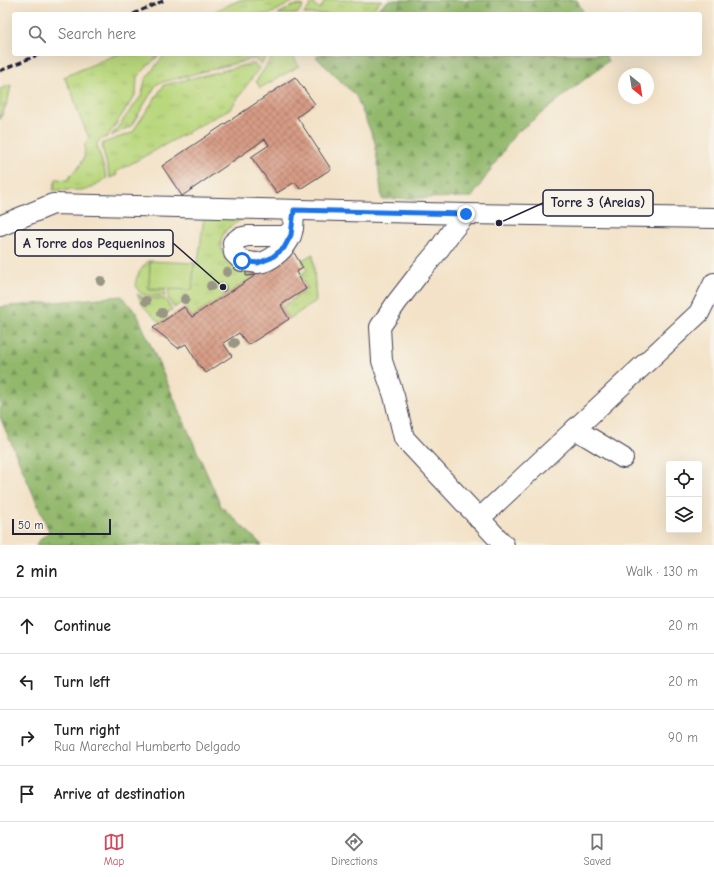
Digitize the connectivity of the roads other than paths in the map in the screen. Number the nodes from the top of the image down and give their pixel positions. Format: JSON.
{"nodes":[{"id":1,"x":466,"y":214,"type":"junction"},
{"id":2,"x":714,"y":218,"type":"edge"},
{"id":3,"x":0,"y":226,"type":"edge"},
{"id":4,"x":714,"y":283,"type":"edge"},
{"id":5,"x":575,"y":429,"type":"junction"},
{"id":6,"x":623,"y":458,"type":"dead end"},
{"id":7,"x":479,"y":519,"type":"junction"},
{"id":8,"x":504,"y":545,"type":"edge"}],
"edges":[{"from":1,"to":2,"type":"street"},
{"from":1,"to":3,"type":"street"},
{"from":1,"to":7,"type":"street"},
{"from":4,"to":5,"type":"street"},
{"from":5,"to":6,"type":"street"},
{"from":5,"to":7,"type":"street"},
{"from":7,"to":8,"type":"street"}]}
